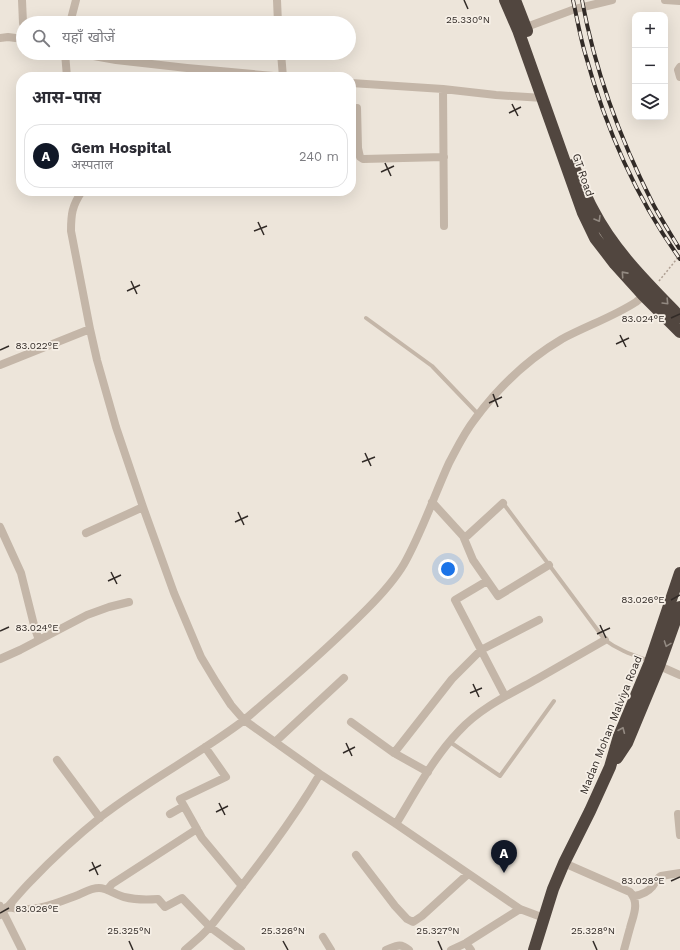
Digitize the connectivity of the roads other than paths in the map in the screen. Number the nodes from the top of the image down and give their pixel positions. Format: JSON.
{"nodes":[{"id":1,"x":22,"y":0,"type":"edge"},
{"id":2,"x":76,"y":0,"type":"edge"},
{"id":3,"x":277,"y":0,"type":"edge"},
{"id":4,"x":505,"y":0,"type":"edge"},
{"id":5,"x":515,"y":0,"type":"edge"},
{"id":6,"x":612,"y":0,"type":"edge"},
{"id":7,"x":669,"y":0,"type":"edge"},
{"id":8,"x":680,"y":1,"type":"edge"},
{"id":9,"x":23,"y":16,"type":"edge"},
{"id":10,"x":72,"y":16,"type":"edge"},
{"id":11,"x":278,"y":16,"type":"edge"},
{"id":12,"x":522,"y":29,"type":"junction"},
{"id":13,"x":0,"y":38,"type":"edge"},
{"id":14,"x":16,"y":38,"type":"edge"},
{"id":15,"x":66,"y":60,"type":"edge"},
{"id":16,"x":116,"y":60,"type":"edge"},
{"id":17,"x":282,"y":60,"type":"edge"},
{"id":18,"x":680,"y":67,"type":"edge"},
{"id":19,"x":67,"y":72,"type":"edge"},
{"id":20,"x":226,"y":72,"type":"edge"},
{"id":21,"x":283,"y":72,"type":"edge"},
{"id":22,"x":680,"y":77,"type":"edge"},
{"id":23,"x":356,"y":82,"type":"edge"},
{"id":24,"x":443,"y":89,"type":"junction"},
{"id":25,"x":543,"y":98,"type":"junction"},
{"id":26,"x":357,"y":108,"type":"dead end"},
{"id":27,"x":444,"y":157,"type":"junction"},
{"id":28,"x":79,"y":196,"type":"edge"},
{"id":29,"x":444,"y":226,"type":"dead end"},
{"id":30,"x":647,"y":292,"type":"junction"},
{"id":31,"x":680,"y":317,"type":"edge"},
{"id":32,"x":366,"y":318,"type":"dead end"},
{"id":33,"x":90,"y":329,"type":"junction"},
{"id":34,"x":680,"y":332,"type":"edge"},
{"id":35,"x":0,"y":365,"type":"edge"},
{"id":36,"x":479,"y":414,"type":"junction"},
{"id":37,"x":432,"y":502,"type":"junction"},
{"id":38,"x":503,"y":503,"type":"joint"},
{"id":39,"x":142,"y":507,"type":"junction"},
{"id":40,"x":0,"y":527,"type":"edge"},
{"id":41,"x":86,"y":533,"type":"dead end"},
{"id":42,"x":463,"y":536,"type":"junction"},
{"id":43,"x":548,"y":565,"type":"junction"},
{"id":44,"x":680,"y":573,"type":"edge"},
{"id":45,"x":487,"y":581,"type":"junction"},
{"id":46,"x":129,"y":602,"type":"dead end"},
{"id":47,"x":680,"y":607,"type":"edge"},
{"id":48,"x":539,"y":620,"type":"dead end"},
{"id":49,"x":39,"y":640,"type":"junction"},
{"id":50,"x":605,"y":640,"type":"junction"},
{"id":51,"x":481,"y":650,"type":"junction"},
{"id":52,"x":0,"y":659,"type":"edge"},
{"id":53,"x":655,"y":664,"type":"junction"},
{"id":54,"x":680,"y":675,"type":"edge"},
{"id":55,"x":344,"y":678,"type":"dead end"},
{"id":56,"x":505,"y":696,"type":"junction"},
{"id":57,"x":554,"y":700,"type":"dead end"},
{"id":58,"x":244,"y":720,"type":"junction"},
{"id":59,"x":351,"y":722,"type":"dead end"},
{"id":60,"x":275,"y":742,"type":"junction"},
{"id":61,"x":450,"y":742,"type":"junction"},
{"id":62,"x":205,"y":747,"type":"junction"},
{"id":63,"x":394,"y":753,"type":"junction"},
{"id":64,"x":57,"y":760,"type":"dead end"},
{"id":65,"x":428,"y":772,"type":"junction"},
{"id":66,"x":320,"y":774,"type":"junction"},
{"id":67,"x":184,"y":806,"type":"junction"},
{"id":68,"x":170,"y":814,"type":"dead end"},
{"id":69,"x":678,"y":814,"type":"dead end"},
{"id":70,"x":100,"y":818,"type":"junction"},
{"id":71,"x":396,"y":824,"type":"junction"},
{"id":72,"x":197,"y":829,"type":"junction"},
{"id":73,"x":680,"y":835,"type":"edge"},
{"id":74,"x":356,"y":855,"type":"dead end"},
{"id":75,"x":564,"y":863,"type":"junction"},
{"id":76,"x":680,"y":873,"type":"edge"},
{"id":77,"x":468,"y":874,"type":"junction"},
{"id":78,"x":242,"y":886,"type":"junction"},
{"id":79,"x":107,"y":890,"type":"junction"},
{"id":80,"x":634,"y":896,"type":"junction"},
{"id":81,"x":520,"y":909,"type":"junction"},
{"id":82,"x":2,"y":910,"type":"edge"},
{"id":83,"x":544,"y":918,"type":"junction"},
{"id":84,"x":210,"y":927,"type":"junction"},
{"id":85,"x":323,"y":937,"type":"dead end"},
{"id":86,"x":466,"y":943,"type":"junction"},
{"id":87,"x":535,"y":948,"type":"edge"},
{"id":88,"x":22,"y":950,"type":"edge"},
{"id":89,"x":185,"y":950,"type":"edge"},
{"id":90,"x":241,"y":950,"type":"edge"},
{"id":91,"x":331,"y":950,"type":"edge"},
{"id":92,"x":386,"y":950,"type":"edge"},
{"id":93,"x":409,"y":950,"type":"edge"},
{"id":94,"x":451,"y":950,"type":"edge"},
{"id":95,"x":471,"y":950,"type":"edge"},
{"id":96,"x":624,"y":950,"type":"edge"}],
"edges":[{"from":1,"to":9,"type":"street"},
{"from":2,"to":10,"type":"street"},
{"from":3,"to":11,"type":"street"},
{"from":4,"to":12,"type":"highway","name":"GT Road"},
{"from":5,"to":12,"type":"highway","name":"GT Road"},
{"from":6,"to":12,"type":"street"},
{"from":7,"to":8,"type":"street"},
{"from":12,"to":25,"type":"highway","name":"GT Road"},
{"from":12,"to":30,"type":"highway","name":"GT Road","one_way":true},
{"from":13,"to":14,"type":"street"},
{"from":15,"to":19,"type":"street"},
{"from":16,"to":20,"type":"street"},
{"from":17,"to":21,"type":"street"},
{"from":18,"to":22,"type":"street"},
{"from":23,"to":24,"type":"street"},
{"from":24,"to":25,"type":"street"},
{"from":24,"to":27,"type":"street"},
{"from":30,"to":25,"type":"highway","name":"GT Road","one_way":true},
{"from":26,"to":27,"type":"street"},
{"from":27,"to":29,"type":"street"},
{"from":28,"to":33,"type":"street"},
{"from":30,"to":31,"type":"highway","name":"GT Road","one_way":true},
{"from":30,"to":34,"type":"highway","name":"GT Road"},
{"from":30,"to":36,"type":"street"},
{"from":32,"to":36,"type":"lane"},
{"from":33,"to":35,"type":"street"},
{"from":33,"to":39,"type":"street"},
{"from":36,"to":37,"type":"street"},
{"from":37,"to":42,"type":"street"},
{"from":37,"to":58,"type":"street"},
{"from":38,"to":42,"type":"street"},
{"from":38,"to":43,"type":"lane"},
{"from":39,"to":41,"type":"street"},
{"from":39,"to":58,"type":"street"},
{"from":40,"to":49,"type":"street"},
{"from":42,"to":45,"type":"street"},
{"from":43,"to":45,"type":"street"},
{"from":43,"to":50,"type":"lane"},
{"from":44,"to":53,"type":"highway","name":"Madan Mohan Malviya Road"},
{"from":45,"to":51,"type":"street"},
{"from":46,"to":49,"type":"street"},
{"from":47,"to":53,"type":"highway","one_way":true},
{"from":48,"to":51,"type":"street"},
{"from":49,"to":52,"type":"street"},
{"from":50,"to":53,"type":"lane"},
{"from":50,"to":56,"type":"street"},
{"from":51,"to":56,"type":"street"},
{"from":51,"to":63,"type":"street"},
{"from":53,"to":54,"type":"street"},
{"from":53,"to":75,"type":"highway","name":"Madan Mohan Malviya Road"},
{"from":55,"to":60,"type":"street"},
{"from":56,"to":61,"type":"street"},
{"from":57,"to":61,"type":"lane"},
{"from":58,"to":60,"type":"street"},
{"from":58,"to":62,"type":"street"},
{"from":59,"to":63,"type":"street"},
{"from":60,"to":66,"type":"street"},
{"from":61,"to":65,"type":"street"},
{"from":62,"to":67,"type":"street"},
{"from":62,"to":70,"type":"street"},
{"from":63,"to":65,"type":"street"},
{"from":64,"to":70,"type":"street"},
{"from":65,"to":71,"type":"street"},
{"from":66,"to":71,"type":"street"},
{"from":66,"to":78,"type":"street"},
{"from":67,"to":68,"type":"street"},
{"from":67,"to":72,"type":"street"},
{"from":69,"to":73,"type":"street"},
{"from":70,"to":82,"type":"street"},
{"from":71,"to":77,"type":"street"},
{"from":72,"to":78,"type":"street"},
{"from":72,"to":79,"type":"street"},
{"from":74,"to":77,"type":"street"},
{"from":75,"to":80,"type":"street"},
{"from":75,"to":83,"type":"highway","name":"Madan Mohan Malviya Road"},
{"from":76,"to":80,"type":"street"},
{"from":77,"to":81,"type":"street"},
{"from":78,"to":84,"type":"street"},
{"from":79,"to":82,"type":"street"},
{"from":79,"to":84,"type":"street"},
{"from":80,"to":96,"type":"street"},
{"from":81,"to":83,"type":"street"},
{"from":81,"to":86,"type":"street"},
{"from":82,"to":88,"type":"street"},
{"from":83,"to":87,"type":"highway","name":"Madan Mohan Malviya Road"},
{"from":84,"to":89,"type":"street"},
{"from":84,"to":90,"type":"street"},
{"from":85,"to":91,"type":"street"},
{"from":86,"to":94,"type":"street"},
{"from":86,"to":95,"type":"street"},
{"from":92,"to":93,"type":"street"}]}
